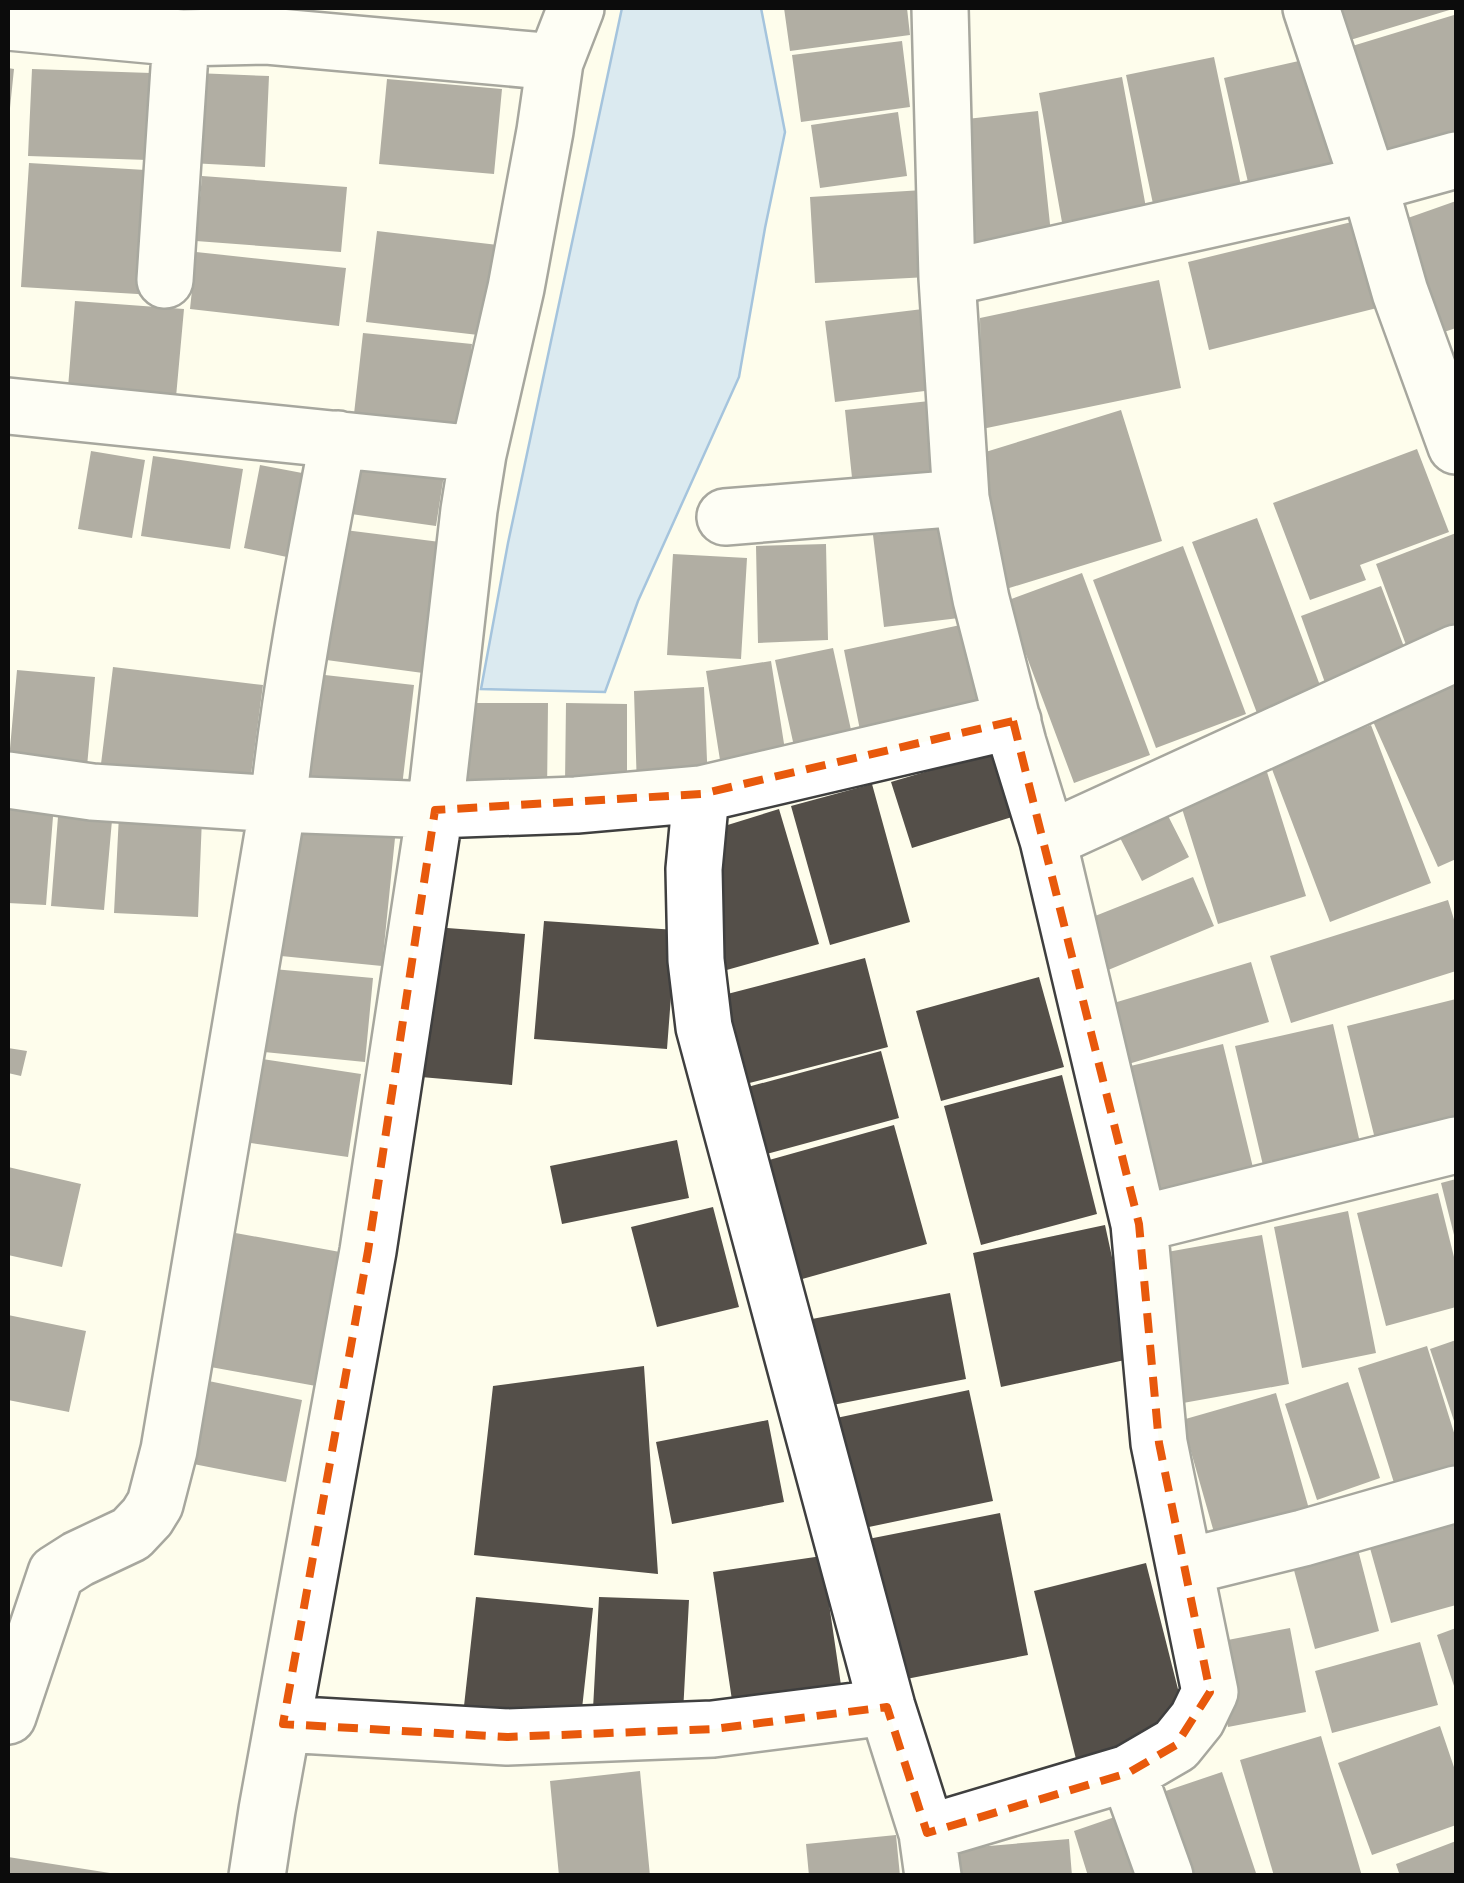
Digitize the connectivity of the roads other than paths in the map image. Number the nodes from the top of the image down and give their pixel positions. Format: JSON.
{"nodes":[{"id":1,"x":576,"y":8,"type":"edge"},
{"id":2,"x":940,"y":8,"type":"edge"},
{"id":3,"x":1312,"y":8,"type":"edge"},
{"id":4,"x":12,"y":17,"type":"edge"},
{"id":5,"x":181,"y":38,"type":"junction"},
{"id":6,"x":555,"y":62,"type":"junction"},
{"id":7,"x":1456,"y":160,"type":"edge"},
{"id":8,"x":1368,"y":184,"type":"junction"},
{"id":9,"x":947,"y":278,"type":"junction"},
{"id":10,"x":165,"y":280,"type":"dead end"},
{"id":11,"x":1438,"y":341,"type":"edge"},
{"id":12,"x":8,"y":406,"type":"edge"},
{"id":13,"x":338,"y":438,"type":"junction"},
{"id":14,"x":1456,"y":446,"type":"edge"},
{"id":15,"x":478,"y":454,"type":"junction"},
{"id":16,"x":960,"y":498,"type":"junction"},
{"id":17,"x":725,"y":517,"type":"dead end"},
{"id":18,"x":1456,"y":652,"type":"edge"},
{"id":19,"x":1013,"y":721,"type":"junction"},
{"id":20,"x":8,"y":780,"type":"edge"},
{"id":21,"x":701,"y":794,"type":"junction"},
{"id":22,"x":278,"y":804,"type":"junction"},
{"id":23,"x":435,"y":810,"type":"junction"},
{"id":24,"x":1048,"y":840,"type":"junction"},
{"id":25,"x":1456,"y":1145,"type":"edge"},
{"id":26,"x":1138,"y":1224,"type":"junction"},
{"id":27,"x":1456,"y":1494,"type":"edge"},
{"id":28,"x":1184,"y":1568,"type":"junction"},
{"id":29,"x":887,"y":1707,"type":"junction"},
{"id":30,"x":8,"y":1716,"type":"edge"},
{"id":31,"x":283,"y":1724,"type":"junction"},
{"id":32,"x":1128,"y":1773,"type":"junction"},
{"id":33,"x":930,"y":1854,"type":"edge"},
{"id":34,"x":257,"y":1876,"type":"edge"},
{"id":35,"x":1165,"y":1876,"type":"edge"}],
"edges":[{"from":1,"to":6,"type":"street"},
{"from":2,"to":9,"type":"street"},
{"from":3,"to":8,"type":"street"},
{"from":4,"to":5,"type":"street"},
{"from":5,"to":6,"type":"street"},
{"from":5,"to":10,"type":"street"},
{"from":6,"to":15,"type":"street"},
{"from":7,"to":8,"type":"street"},
{"from":8,"to":9,"type":"street"},
{"from":8,"to":11,"type":"street"},
{"from":9,"to":16,"type":"street"},
{"from":11,"to":14,"type":"street"},
{"from":12,"to":13,"type":"street"},
{"from":13,"to":15,"type":"street"},
{"from":13,"to":22,"type":"street"},
{"from":15,"to":23,"type":"street"},
{"from":16,"to":17,"type":"street"},
{"from":16,"to":19,"type":"street"},
{"from":18,"to":24,"type":"street"},
{"from":19,"to":21,"type":"street"},
{"from":19,"to":24,"type":"street"},
{"from":20,"to":22,"type":"street"},
{"from":21,"to":23,"type":"street"},
{"from":21,"to":29,"type":"street"},
{"from":22,"to":23,"type":"street"},
{"from":22,"to":30,"type":"street"},
{"from":23,"to":31,"type":"street"},
{"from":24,"to":26,"type":"street"},
{"from":25,"to":26,"type":"street"},
{"from":26,"to":28,"type":"street"},
{"from":27,"to":28,"type":"street"},
{"from":28,"to":32,"type":"street"},
{"from":29,"to":31,"type":"street"},
{"from":29,"to":33,"type":"street"},
{"from":31,"to":34,"type":"street"},
{"from":32,"to":33,"type":"street"},
{"from":32,"to":35,"type":"street"}]}
